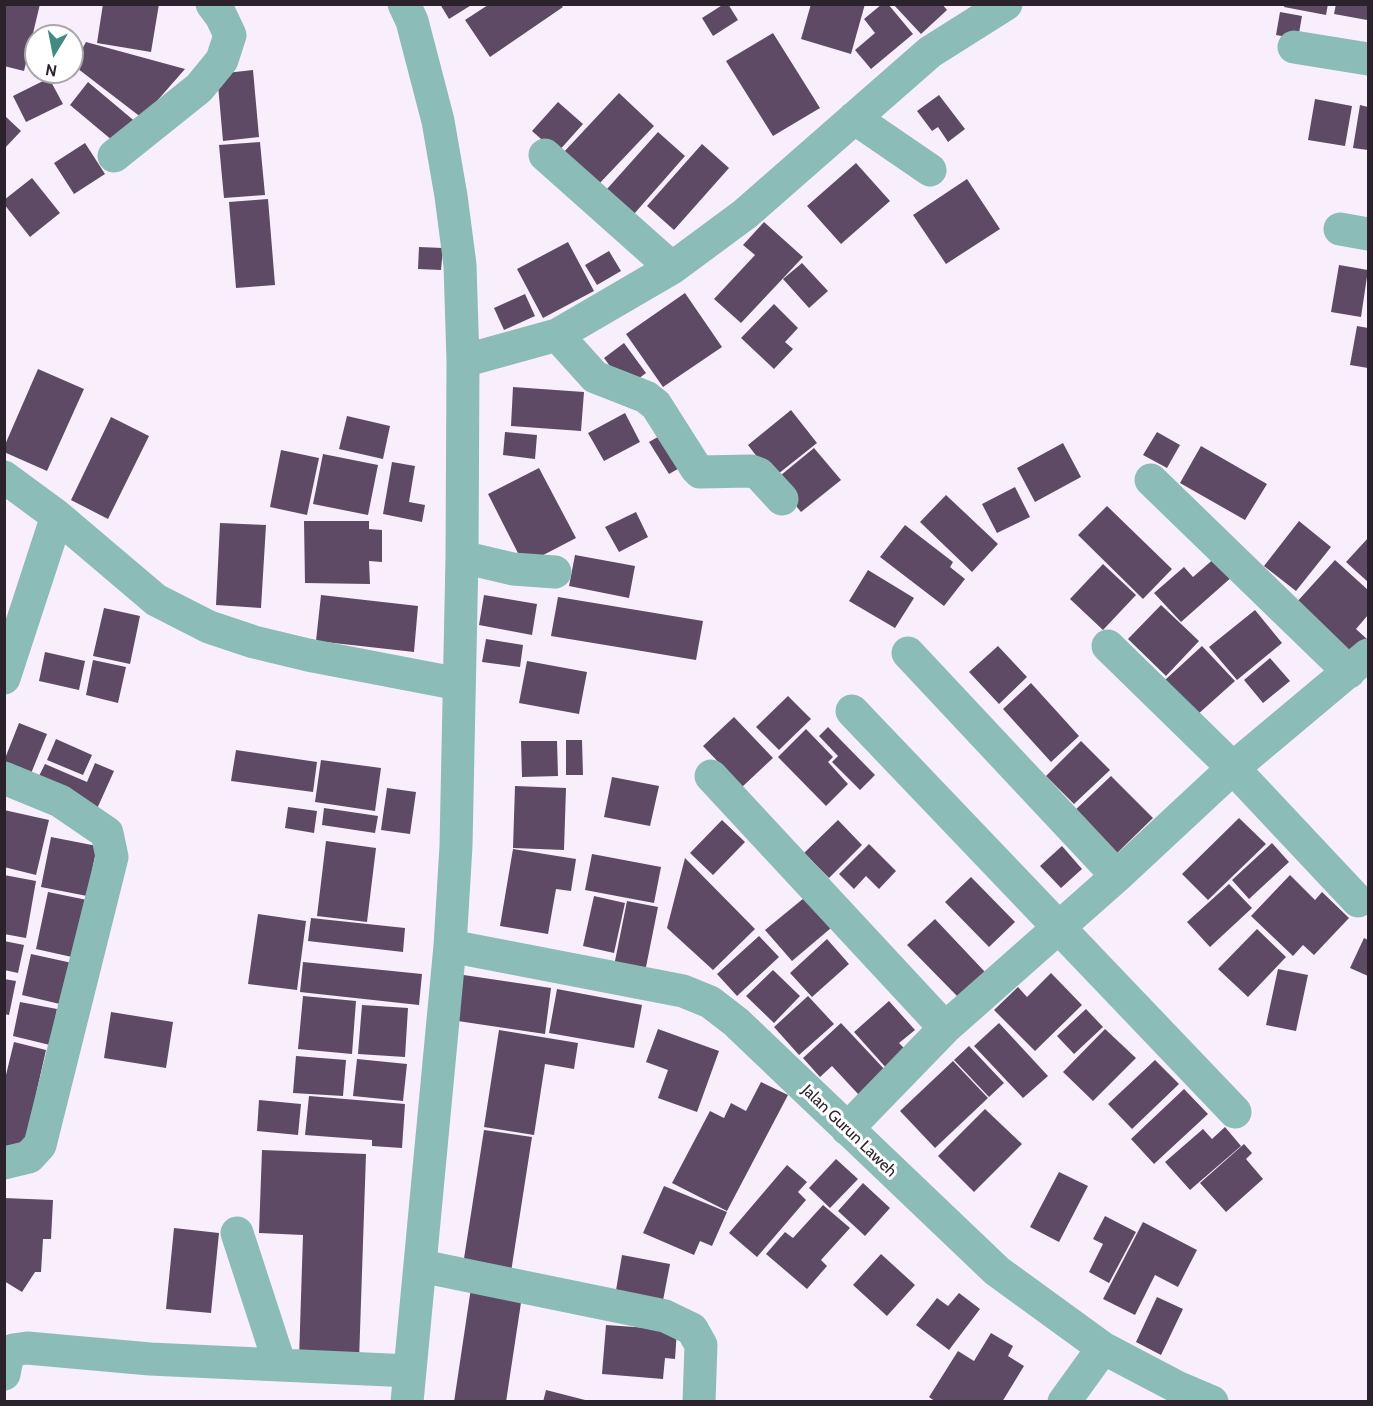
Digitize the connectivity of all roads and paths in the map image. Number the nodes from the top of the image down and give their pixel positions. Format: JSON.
{"nodes":[{"id":1,"x":212,"y":4,"type":"edge"},
{"id":2,"x":404,"y":4,"type":"edge"},
{"id":3,"x":1006,"y":4,"type":"edge"},
{"id":4,"x":1294,"y":47,"type":"dead end"},
{"id":5,"x":1368,"y":59,"type":"edge"},
{"id":6,"x":854,"y":118,"type":"junction"},
{"id":7,"x":545,"y":155,"type":"dead end"},
{"id":8,"x":114,"y":156,"type":"dead end"},
{"id":9,"x":930,"y":170,"type":"dead end"},
{"id":10,"x":672,"y":268,"type":"junction"},
{"id":11,"x":557,"y":335,"type":"junction"},
{"id":12,"x":463,"y":361,"type":"junction"},
{"id":13,"x":4,"y":477,"type":"edge"},
{"id":14,"x":1150,"y":480,"type":"dead end"},
{"id":15,"x":782,"y":498,"type":"dead end"},
{"id":16,"x":57,"y":516,"type":"junction"},
{"id":17,"x":462,"y":557,"type":"junction"},
{"id":18,"x":555,"y":572,"type":"dead end"},
{"id":19,"x":1108,"y":646,"type":"dead end"},
{"id":20,"x":908,"y":653,"type":"dead end"},
{"id":21,"x":1359,"y":664,"type":"edge"},
{"id":22,"x":4,"y":678,"type":"edge"},
{"id":23,"x":459,"y":684,"type":"junction"},
{"id":24,"x":852,"y":711,"type":"dead end"},
{"id":25,"x":1233,"y":768,"type":"junction"},
{"id":26,"x":711,"y":776,"type":"dead end"},
{"id":27,"x":4,"y":778,"type":"edge"},
{"id":28,"x":1116,"y":876,"type":"junction"},
{"id":29,"x":1358,"y":901,"type":"dead end"},
{"id":30,"x":1057,"y":926,"type":"junction"},
{"id":31,"x":450,"y":946,"type":"junction"},
{"id":32,"x":945,"y":1028,"type":"junction"},
{"id":33,"x":1235,"y":1112,"type":"dead end"},
{"id":34,"x":848,"y":1129,"type":"junction"},
{"id":35,"x":4,"y":1163,"type":"edge"},
{"id":36,"x":237,"y":1233,"type":"dead end"},
{"id":37,"x":421,"y":1266,"type":"junction"},
{"id":38,"x":1103,"y":1348,"type":"junction"},
{"id":39,"x":280,"y":1365,"type":"junction"},
{"id":40,"x":4,"y":1374,"type":"edge"},
{"id":41,"x":409,"y":1386,"type":"edge"},
{"id":42,"x":699,"y":1401,"type":"edge"},
{"id":43,"x":1064,"y":1401,"type":"edge"},
{"id":44,"x":1212,"y":1401,"type":"edge"}],
"edges":[{"from":1,"to":8,"type":"street"},
{"from":2,"to":12,"type":"street"},
{"from":3,"to":6,"type":"street"},
{"from":4,"to":5,"type":"street"},
{"from":6,"to":9,"type":"street"},
{"from":6,"to":10,"type":"street"},
{"from":7,"to":10,"type":"street"},
{"from":10,"to":11,"type":"street"},
{"from":11,"to":12,"type":"street"},
{"from":11,"to":15,"type":"street"},
{"from":12,"to":17,"type":"street"},
{"from":13,"to":16,"type":"street"},
{"from":14,"to":21,"type":"street"},
{"from":16,"to":22,"type":"street"},
{"from":16,"to":23,"type":"street"},
{"from":17,"to":18,"type":"street"},
{"from":17,"to":23,"type":"street"},
{"from":19,"to":25,"type":"street"},
{"from":20,"to":28,"type":"street"},
{"from":21,"to":25,"type":"street"},
{"from":23,"to":31,"type":"street"},
{"from":24,"to":30,"type":"street"},
{"from":25,"to":28,"type":"street"},
{"from":25,"to":29,"type":"street"},
{"from":26,"to":32,"type":"street"},
{"from":27,"to":35,"type":"street"},
{"from":28,"to":30,"type":"street"},
{"from":30,"to":32,"type":"street"},
{"from":30,"to":33,"type":"street"},
{"from":31,"to":34,"type":"street","name":"Jalan Gurun Laweh"},
{"from":31,"to":37,"type":"street"},
{"from":32,"to":34,"type":"street"},
{"from":34,"to":38,"type":"street","name":"Jalan Gurun Laweh"},
{"from":36,"to":39,"type":"street"},
{"from":37,"to":41,"type":"street"},
{"from":37,"to":42,"type":"street"},
{"from":38,"to":43,"type":"street"},
{"from":38,"to":44,"type":"street","name":"Jalan Gurun Laweh"},
{"from":39,"to":40,"type":"street"},
{"from":39,"to":41,"type":"street"}]}
